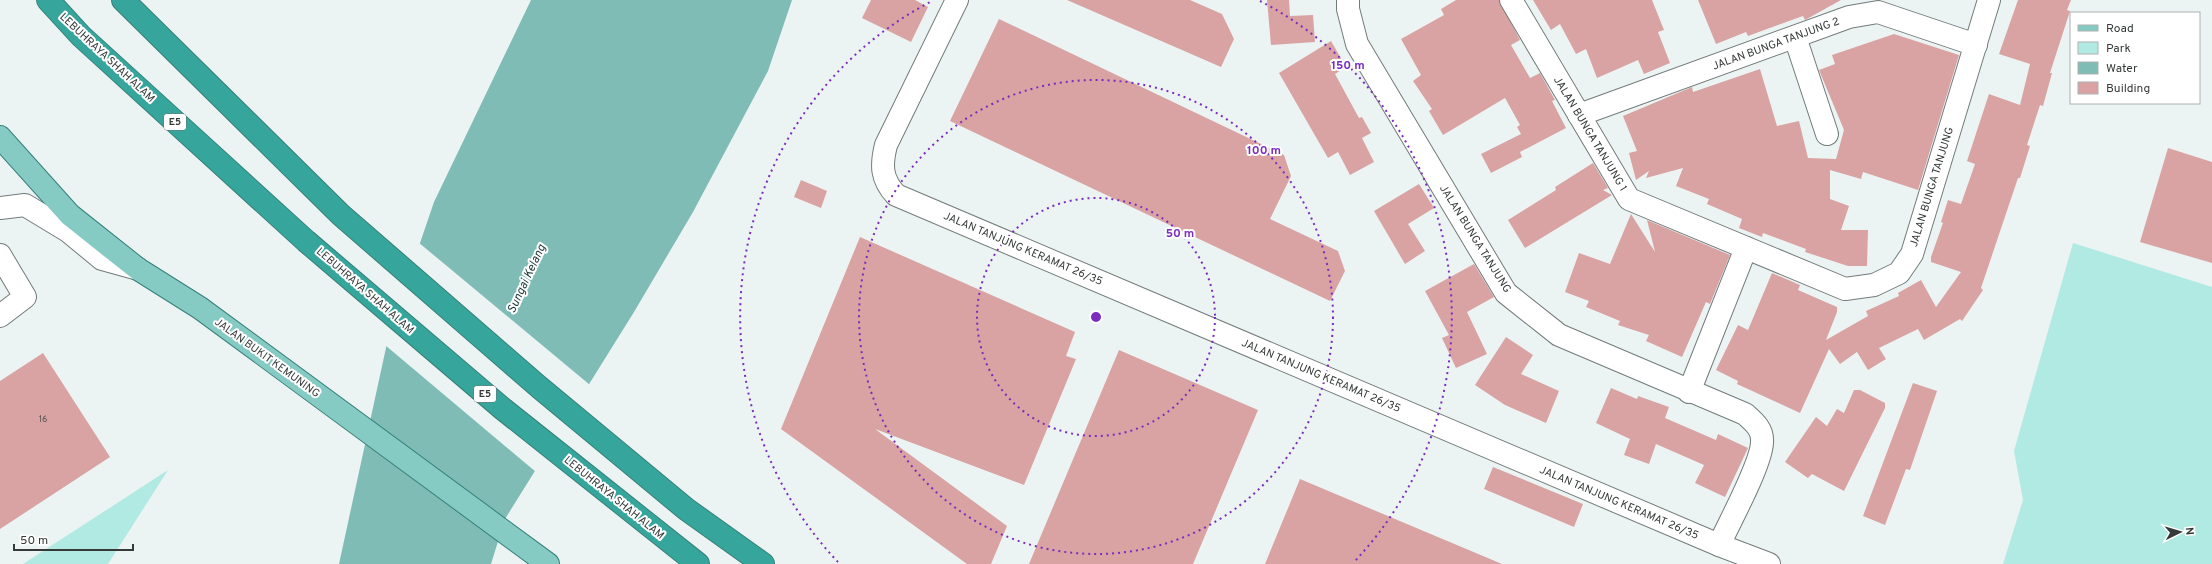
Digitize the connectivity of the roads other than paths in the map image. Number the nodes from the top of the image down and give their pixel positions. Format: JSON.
{"nodes":[{"id":1,"x":48,"y":0,"type":"edge"},
{"id":2,"x":123,"y":0,"type":"edge"},
{"id":3,"x":957,"y":0,"type":"edge"},
{"id":4,"x":1348,"y":0,"type":"edge"},
{"id":5,"x":1511,"y":0,"type":"edge"},
{"id":6,"x":1989,"y":0,"type":"edge"},
{"id":7,"x":1849,"y":9,"type":"edge"},
{"id":8,"x":1795,"y":37,"type":"junction"},
{"id":9,"x":1976,"y":45,"type":"junction"},
{"id":10,"x":1579,"y":116,"type":"junction"},
{"id":11,"x":1827,"y":134,"type":"dead end"},
{"id":12,"x":0,"y":137,"type":"edge"},
{"id":13,"x":0,"y":208,"type":"edge"},
{"id":14,"x":1746,"y":248,"type":"junction"},
{"id":15,"x":0,"y":255,"type":"edge"},
{"id":16,"x":138,"y":269,"type":"junction"},
{"id":17,"x":0,"y":316,"type":"edge"},
{"id":18,"x":1690,"y":392,"type":"junction"},
{"id":19,"x":1719,"y":545,"type":"junction"},
{"id":20,"x":548,"y":564,"type":"edge"},
{"id":21,"x":698,"y":564,"type":"edge"},
{"id":22,"x":763,"y":564,"type":"edge"},
{"id":23,"x":1769,"y":564,"type":"edge"}],
"edges":[{"from":1,"to":21,"type":"highway","name":"LEBUHRAYA SHAH ALAM","number":"E5"},
{"from":2,"to":22,"type":"highway"},
{"from":3,"to":19,"type":"street","name":"JALAN TANJUNG KERAMAT 26/35"},
{"from":4,"to":18,"type":"street","name":"JALAN BUNGA TANJUNG"},
{"from":5,"to":10,"type":"street","name":"JALAN BUNGA TANJUNG 1"},
{"from":6,"to":9,"type":"street","name":"JALAN BUNGA TANJUNG"},
{"from":7,"to":8,"type":"street","name":"JALAN BUNGA TANJUNG 2"},
{"from":7,"to":9,"type":"street","name":"JALAN BUNGA TANJUNG 2"},
{"from":8,"to":10,"type":"street","name":"JALAN BUNGA TANJUNG 2"},
{"from":8,"to":11,"type":"street"},
{"from":9,"to":14,"type":"street","name":"JALAN BUNGA TANJUNG"},
{"from":10,"to":14,"type":"street","name":"JALAN BUNGA TANJUNG 1"},
{"from":12,"to":16,"type":"main road","name":"JALAN BUKIT KEMUNING"},
{"from":13,"to":16,"type":"street"},
{"from":14,"to":18,"type":"street"},
{"from":15,"to":17,"type":"street"},
{"from":16,"to":20,"type":"main road","name":"JALAN BUKIT KEMUNING"},
{"from":18,"to":19,"type":"street","name":"JALAN BUNGA TANJUNG"},
{"from":19,"to":23,"type":"street","name":"JALAN TANJUNG KERAMAT 26/35"}]}
